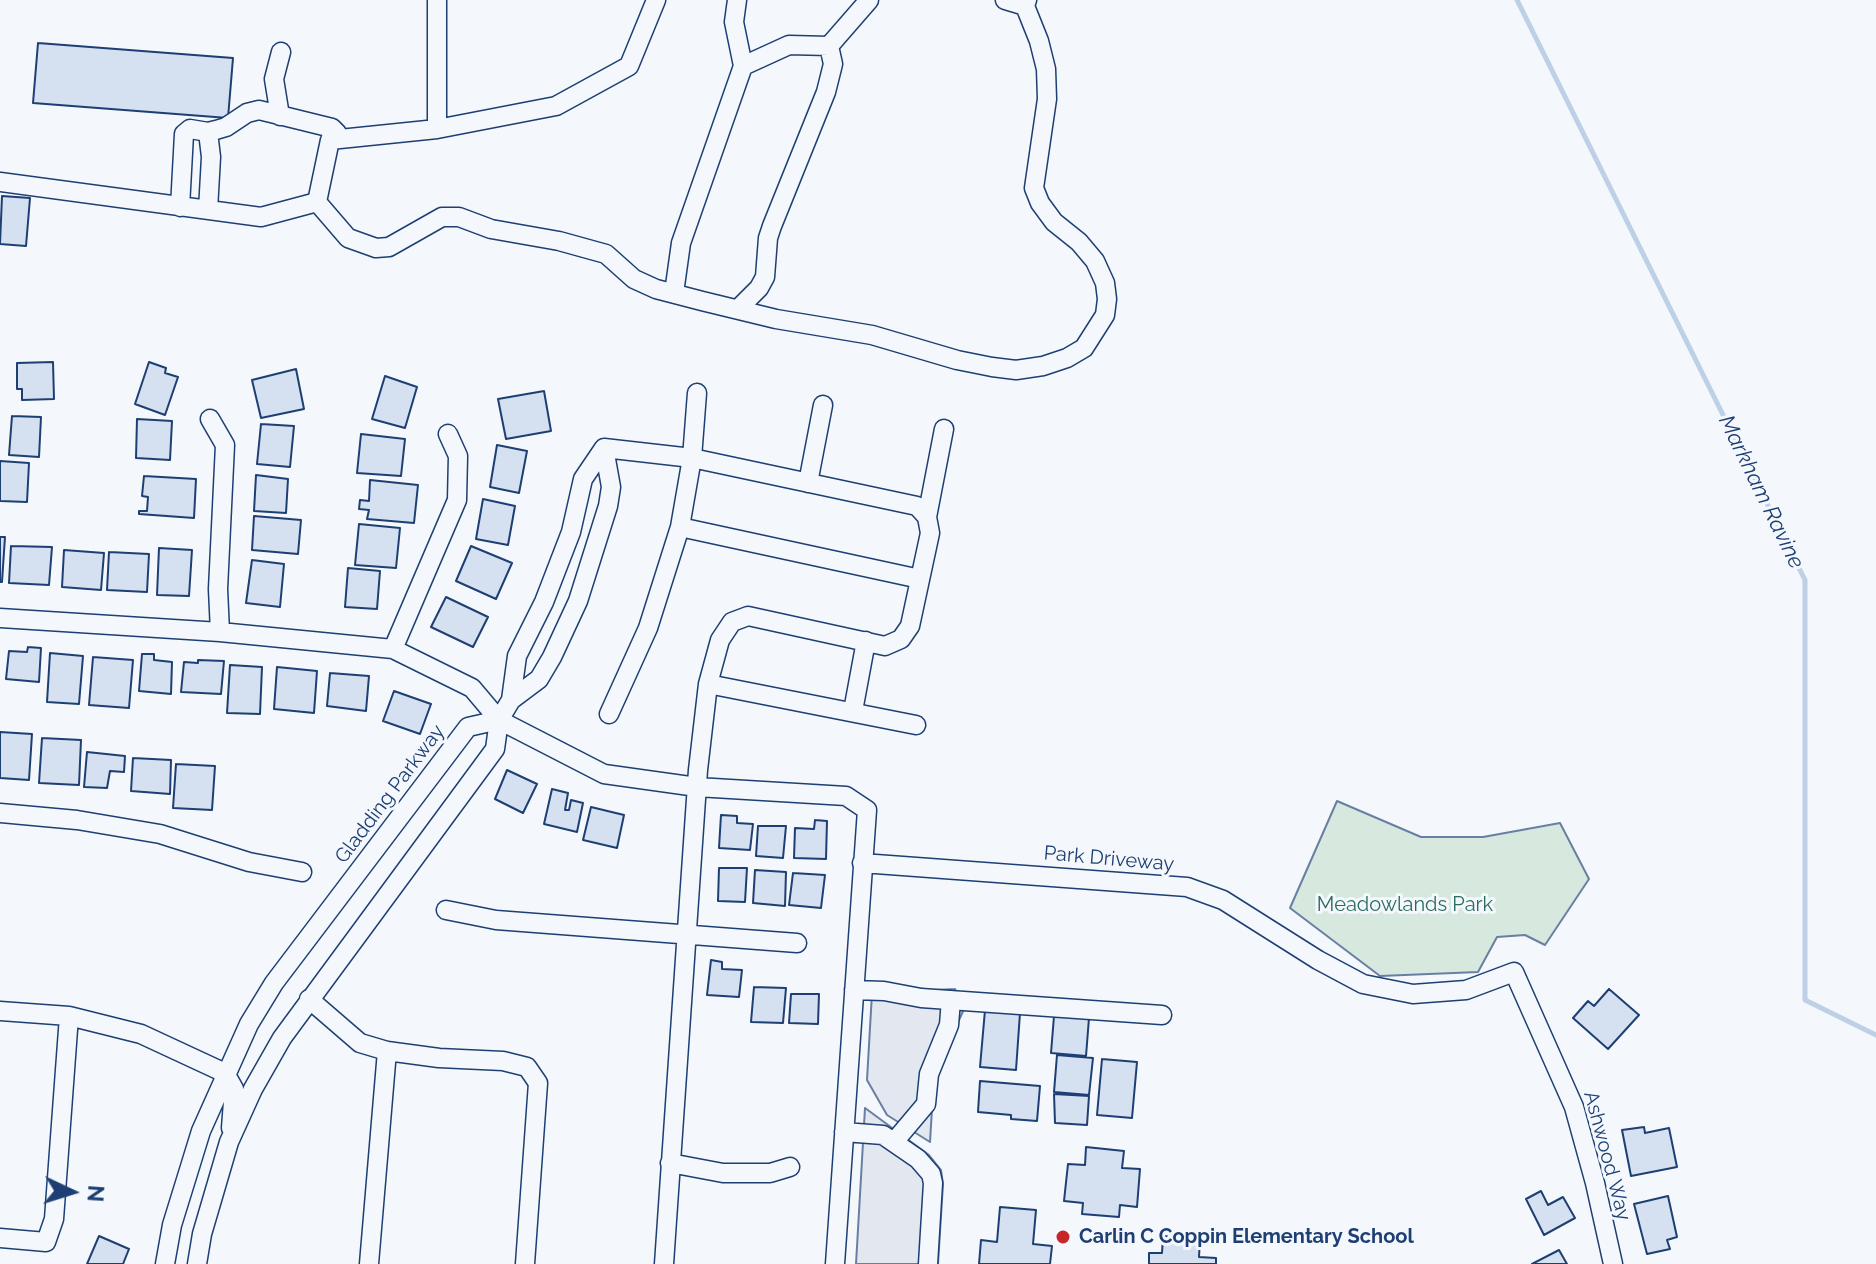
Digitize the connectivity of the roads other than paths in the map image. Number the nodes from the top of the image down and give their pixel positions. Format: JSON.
{"nodes":[{"id":1,"x":437,"y":0,"type":"edge"},
{"id":2,"x":656,"y":0,"type":"edge"},
{"id":3,"x":737,"y":0,"type":"edge"},
{"id":4,"x":869,"y":0,"type":"edge"},
{"id":5,"x":1005,"y":0,"type":"edge"},
{"id":6,"x":1026,"y":3,"type":"edge"},
{"id":7,"x":829,"y":46,"type":"junction"},
{"id":8,"x":281,"y":52,"type":"dead end"},
{"id":9,"x":743,"y":66,"type":"junction"},
{"id":10,"x":280,"y":116,"type":"junction"},
{"id":11,"x":437,"y":129,"type":"junction"},
{"id":12,"x":208,"y":132,"type":"junction"},
{"id":13,"x":339,"y":139,"type":"junction"},
{"id":14,"x":0,"y":182,"type":"edge"},
{"id":15,"x":317,"y":202,"type":"junction"},
{"id":16,"x":180,"y":207,"type":"junction"},
{"id":17,"x":208,"y":210,"type":"junction"},
{"id":18,"x":674,"y":293,"type":"junction"},
{"id":19,"x":738,"y":309,"type":"junction"},
{"id":20,"x":697,"y":393,"type":"dead end"},
{"id":21,"x":823,"y":405,"type":"dead end"},
{"id":22,"x":210,"y":419,"type":"dead end"},
{"id":23,"x":944,"y":429,"type":"dead end"},
{"id":24,"x":448,"y":434,"type":"dead end"},
{"id":25,"x":604,"y":448,"type":"junction"},
{"id":26,"x":692,"y":458,"type":"junction"},
{"id":27,"x":808,"y":483,"type":"junction"},
{"id":28,"x":927,"y":517,"type":"junction"},
{"id":29,"x":680,"y":527,"type":"junction"},
{"id":30,"x":920,"y":579,"type":"junction"},
{"id":31,"x":0,"y":618,"type":"edge"},
{"id":32,"x":220,"y":632,"type":"junction"},
{"id":33,"x":866,"y":641,"type":"junction"},
{"id":34,"x":393,"y":649,"type":"junction"},
{"id":35,"x":708,"y":684,"type":"junction"},
{"id":36,"x":511,"y":700,"type":"junction"},
{"id":37,"x":853,"y":711,"type":"junction"},
{"id":38,"x":609,"y":714,"type":"dead end"},
{"id":39,"x":499,"y":720,"type":"junction"},
{"id":40,"x":916,"y":725,"type":"dead end"},
{"id":41,"x":697,"y":787,"type":"junction"},
{"id":42,"x":0,"y":813,"type":"edge"},
{"id":43,"x":862,"y":863,"type":"junction"},
{"id":44,"x":302,"y":872,"type":"dead end"},
{"id":45,"x":446,"y":910,"type":"dead end"},
{"id":46,"x":686,"y":933,"type":"junction"},
{"id":47,"x":797,"y":943,"type":"dead end"},
{"id":48,"x":1514,"y":972,"type":"joint"},
{"id":49,"x":854,"y":990,"type":"junction"},
{"id":50,"x":309,"y":999,"type":"junction"},
{"id":51,"x":951,"y":1000,"type":"junction"},
{"id":52,"x":0,"y":1011,"type":"edge"},
{"id":53,"x":1162,"y":1015,"type":"dead end"},
{"id":54,"x":69,"y":1016,"type":"junction"},
{"id":55,"x":387,"y":1051,"type":"junction"},
{"id":56,"x":225,"y":1073,"type":"junction"},
{"id":57,"x":844,"y":1132,"type":"junction"},
{"id":58,"x":229,"y":1142,"type":"junction"},
{"id":59,"x":894,"y":1142,"type":"junction"},
{"id":60,"x":670,"y":1163,"type":"junction"},
{"id":61,"x":790,"y":1167,"type":"dead end"},
{"id":62,"x":0,"y":1238,"type":"edge"},
{"id":63,"x":165,"y":1264,"type":"edge"},
{"id":64,"x":197,"y":1264,"type":"edge"},
{"id":65,"x":369,"y":1264,"type":"edge"},
{"id":66,"x":525,"y":1264,"type":"edge"},
{"id":67,"x":664,"y":1264,"type":"edge"},
{"id":68,"x":835,"y":1264,"type":"edge"},
{"id":69,"x":928,"y":1264,"type":"edge"},
{"id":70,"x":1613,"y":1264,"type":"edge"}],
"edges":[{"from":1,"to":11,"type":"street"},
{"from":2,"to":11,"type":"street"},
{"from":3,"to":9,"type":"street"},
{"from":4,"to":7,"type":"street"},
{"from":5,"to":6,"type":"street"},
{"from":6,"to":19,"type":"street"},
{"from":7,"to":9,"type":"street"},
{"from":7,"to":19,"type":"street"},
{"from":8,"to":10,"type":"street"},
{"from":9,"to":18,"type":"street"},
{"from":10,"to":12,"type":"street"},
{"from":10,"to":13,"type":"street"},
{"from":11,"to":13,"type":"street"},
{"from":12,"to":16,"type":"street"},
{"from":12,"to":17,"type":"street"},
{"from":13,"to":15,"type":"street"},
{"from":14,"to":16,"type":"street"},
{"from":15,"to":17,"type":"street"},
{"from":15,"to":18,"type":"street"},
{"from":16,"to":17,"type":"street"},
{"from":18,"to":19,"type":"street"},
{"from":20,"to":26,"type":"street"},
{"from":21,"to":27,"type":"street"},
{"from":22,"to":32,"type":"street"},
{"from":23,"to":28,"type":"street"},
{"from":24,"to":34,"type":"street"},
{"from":25,"to":26,"type":"street"},
{"from":25,"to":36,"type":"street"},
{"from":25,"to":36,"type":"street"},
{"from":26,"to":27,"type":"street"},
{"from":26,"to":29,"type":"street"},
{"from":27,"to":28,"type":"street"},
{"from":28,"to":30,"type":"street"},
{"from":29,"to":30,"type":"street"},
{"from":29,"to":38,"type":"street"},
{"from":30,"to":33,"type":"street"},
{"from":31,"to":32,"type":"street"},
{"from":32,"to":34,"type":"street"},
{"from":33,"to":35,"type":"street"},
{"from":33,"to":37,"type":"street"},
{"from":34,"to":39,"type":"street"},
{"from":35,"to":37,"type":"street"},
{"from":35,"to":41,"type":"street"},
{"from":36,"to":39,"type":"street"},
{"from":37,"to":40,"type":"street"},
{"from":39,"to":41,"type":"street"},
{"from":39,"to":50,"type":"street"},
{"from":39,"to":56,"type":"street","name":"Gladding Parkway"},
{"from":41,"to":43,"type":"street"},
{"from":41,"to":46,"type":"street"},
{"from":42,"to":44,"type":"street"},
{"from":43,"to":48,"type":"street","name":"Park Driveway"},
{"from":43,"to":49,"type":"street"},
{"from":45,"to":46,"type":"street"},
{"from":46,"to":47,"type":"street"},
{"from":46,"to":60,"type":"street"},
{"from":48,"to":70,"type":"street","name":"Ashwood Way"},
{"from":49,"to":51,"type":"street"},
{"from":49,"to":57,"type":"street"},
{"from":50,"to":55,"type":"street"},
{"from":50,"to":58,"type":"street"},
{"from":51,"to":53,"type":"street"},
{"from":51,"to":59,"type":"street"},
{"from":52,"to":54,"type":"street"},
{"from":54,"to":56,"type":"street"},
{"from":54,"to":62,"type":"street"},
{"from":55,"to":65,"type":"street"},
{"from":55,"to":66,"type":"street"},
{"from":56,"to":58,"type":"street"},
{"from":56,"to":63,"type":"street","name":"Gladding Parkway"},
{"from":57,"to":59,"type":"street"},
{"from":57,"to":68,"type":"street"},
{"from":58,"to":64,"type":"street"},
{"from":59,"to":69,"type":"street"},
{"from":60,"to":61,"type":"street"},
{"from":60,"to":67,"type":"street"}]}
